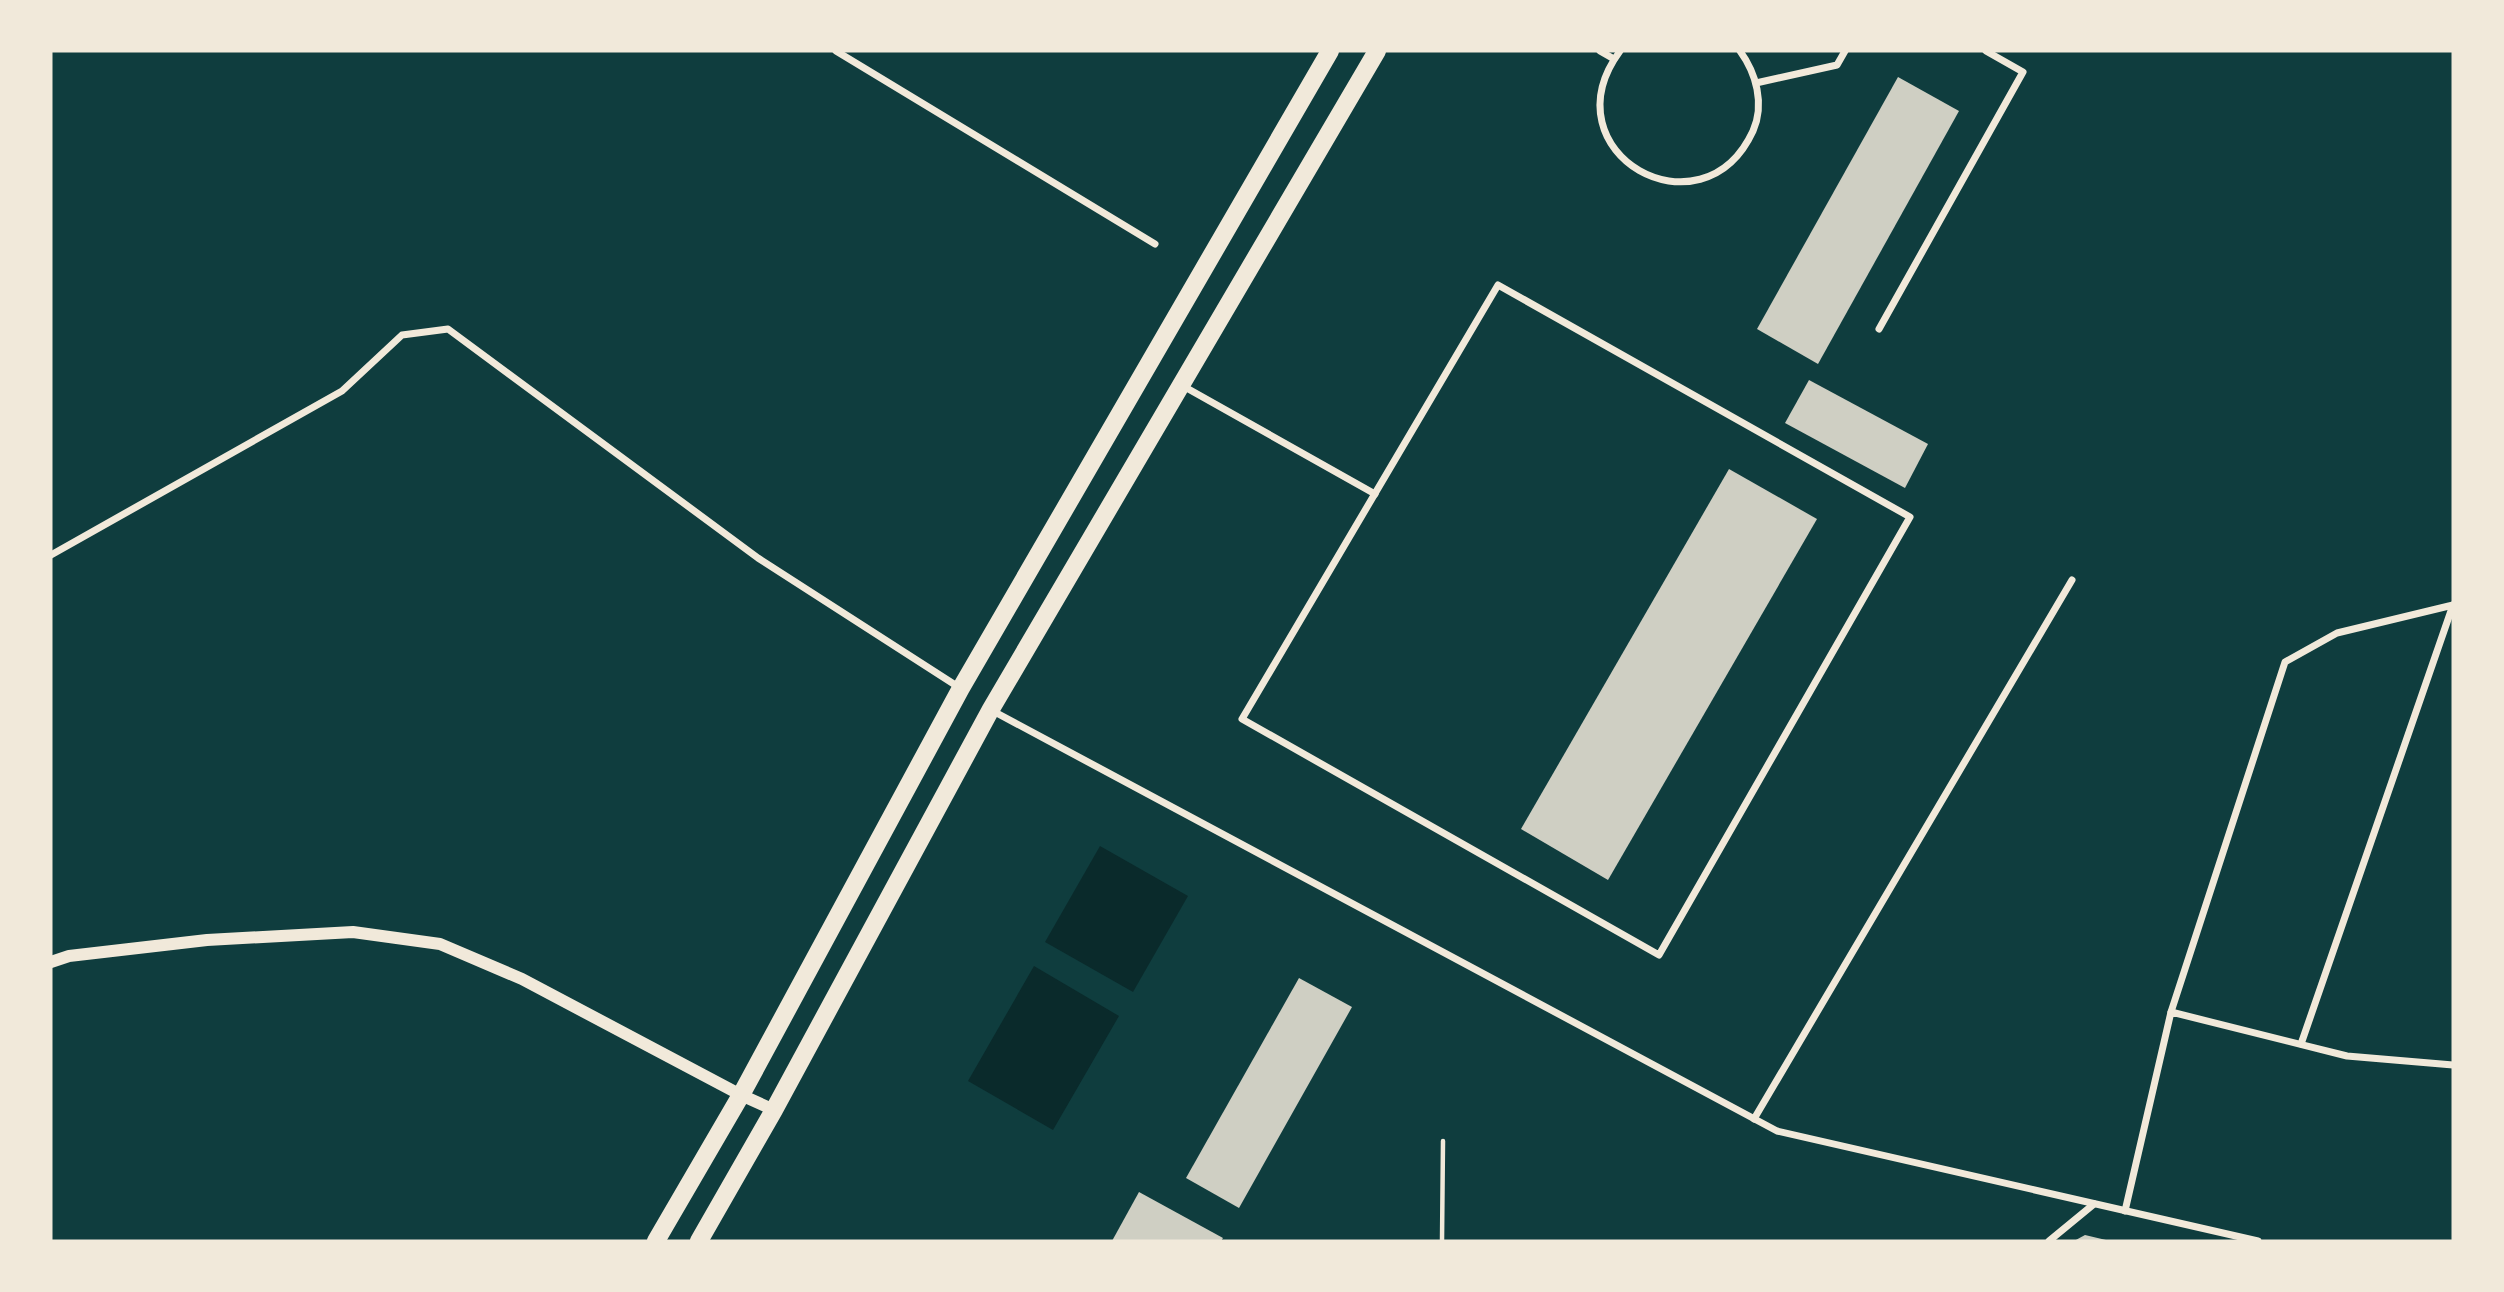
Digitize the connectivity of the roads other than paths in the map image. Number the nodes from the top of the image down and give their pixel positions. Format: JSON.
{"nodes":[{"id":1,"x":836,"y":51,"type":"edge"},
{"id":2,"x":1329,"y":51,"type":"edge"},
{"id":3,"x":1377,"y":51,"type":"edge"},
{"id":4,"x":1600,"y":51,"type":"edge"},
{"id":5,"x":1620,"y":51,"type":"edge"},
{"id":6,"x":1740,"y":51,"type":"edge"},
{"id":7,"x":1845,"y":51,"type":"edge"},
{"id":8,"x":1986,"y":51,"type":"edge"},
{"id":9,"x":1614,"y":59,"type":"junction"},
{"id":10,"x":1756,"y":83,"type":"junction"},
{"id":11,"x":1155,"y":244,"type":"dead end"},
{"id":12,"x":1879,"y":329,"type":"dead end"},
{"id":13,"x":1181,"y":385,"type":"junction"},
{"id":14,"x":1375,"y":494,"type":"junction"},
{"id":15,"x":51,"y":555,"type":"edge"},
{"id":16,"x":2073,"y":580,"type":"dead end"},
{"id":17,"x":2453,"y":605,"type":"edge"},
{"id":18,"x":961,"y":688,"type":"junction"},
{"id":19,"x":991,"y":709,"type":"junction"},
{"id":20,"x":51,"y":962,"type":"edge"},
{"id":21,"x":2171,"y":1012,"type":"junction"},
{"id":22,"x":2301,"y":1044,"type":"junction"},
{"id":23,"x":2453,"y":1065,"type":"edge"},
{"id":24,"x":741,"y":1095,"type":"junction"},
{"id":25,"x":775,"y":1110,"type":"junction"},
{"id":26,"x":1754,"y":1119,"type":"junction"},
{"id":27,"x":2094,"y":1204,"type":"junction"},
{"id":28,"x":2125,"y":1211,"type":"junction"},
{"id":29,"x":656,"y":1241,"type":"edge"},
{"id":30,"x":699,"y":1241,"type":"edge"},
{"id":31,"x":2049,"y":1241,"type":"edge"},
{"id":32,"x":2258,"y":1241,"type":"edge"}],
"edges":[{"from":1,"to":11,"type":"street"},
{"from":2,"to":18,"type":"main road"},
{"from":3,"to":13,"type":"main road"},
{"from":4,"to":9,"type":"street"},
{"from":5,"to":9,"type":"street"},
{"from":6,"to":10,"type":"street"},
{"from":7,"to":10,"type":"street"},
{"from":8,"to":12,"type":"street"},
{"from":9,"to":10,"type":"street"},
{"from":13,"to":14,"type":"street"},
{"from":13,"to":19,"type":"main road"},
{"from":14,"to":14,"type":"street"},
{"from":15,"to":18,"type":"street"},
{"from":16,"to":26,"type":"street"},
{"from":17,"to":21,"type":"street"},
{"from":17,"to":22,"type":"street"},
{"from":18,"to":24,"type":"main road"},
{"from":19,"to":25,"type":"main road"},
{"from":19,"to":26,"type":"street"},
{"from":20,"to":24,"type":"street"},
{"from":21,"to":22,"type":"street"},
{"from":21,"to":28,"type":"street"},
{"from":22,"to":23,"type":"street"},
{"from":24,"to":25,"type":"street"},
{"from":24,"to":29,"type":"main road"},
{"from":25,"to":30,"type":"main road"},
{"from":26,"to":27,"type":"street"},
{"from":27,"to":28,"type":"street"},
{"from":27,"to":31,"type":"street"},
{"from":28,"to":32,"type":"street"}]}
